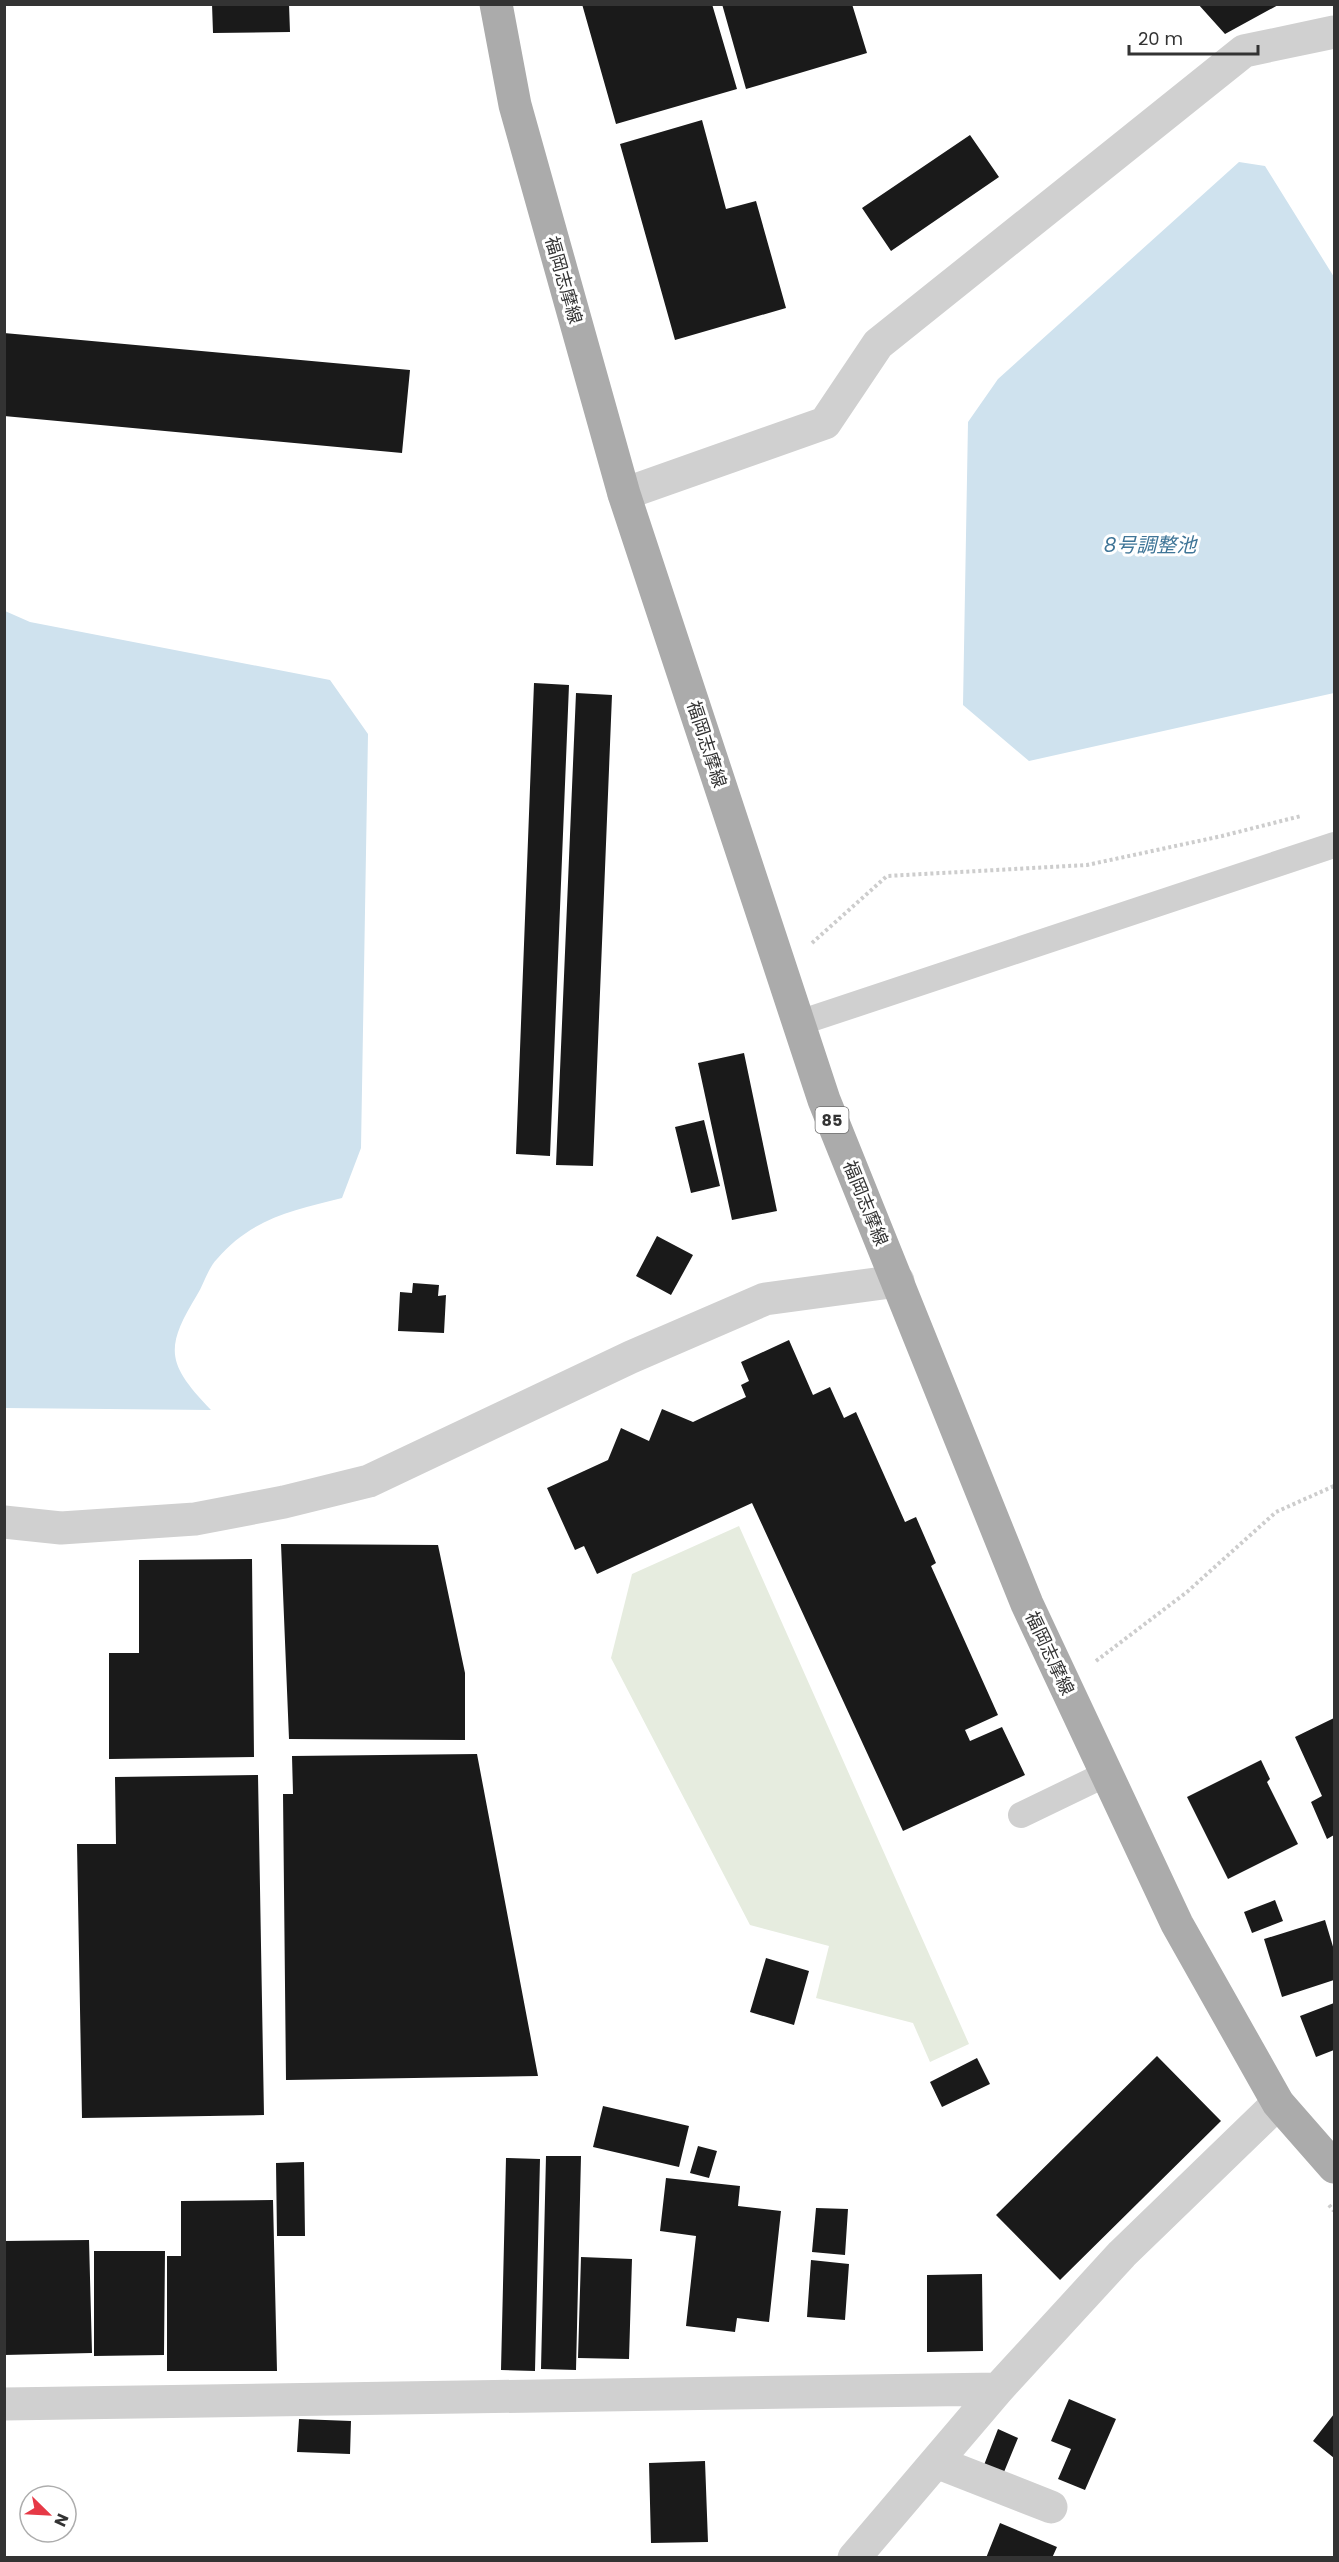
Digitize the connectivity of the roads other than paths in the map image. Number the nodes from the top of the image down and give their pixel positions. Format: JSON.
{"nodes":[{"id":1,"x":496,"y":4,"type":"edge"},
{"id":2,"x":1335,"y":32,"type":"edge"},
{"id":3,"x":624,"y":494,"type":"junction"},
{"id":4,"x":1335,"y":845,"type":"edge"},
{"id":5,"x":799,"y":1023,"type":"junction"},
{"id":6,"x":898,"y":1281,"type":"junction"},
{"id":7,"x":4,"y":1522,"type":"edge"},
{"id":8,"x":1106,"y":1774,"type":"junction"},
{"id":9,"x":1021,"y":1815,"type":"dead end"},
{"id":10,"x":1278,"y":2103,"type":"junction"},
{"id":11,"x":1335,"y":2167,"type":"edge"},
{"id":12,"x":998,"y":2389,"type":"junction"},
{"id":13,"x":4,"y":2404,"type":"edge"},
{"id":14,"x":936,"y":2462,"type":"junction"},
{"id":15,"x":1051,"y":2506,"type":"dead end"},
{"id":16,"x":854,"y":2558,"type":"edge"}],
"edges":[{"from":1,"to":3,"type":"main road","name":"福岡志摩線","number":"85"},
{"from":2,"to":3,"type":"street"},
{"from":3,"to":5,"type":"main road","name":"福岡志摩線","number":"85"},
{"from":4,"to":5,"type":"lane"},
{"from":5,"to":6,"type":"main road","name":"福岡志摩線","number":"85"},
{"from":6,"to":7,"type":"street"},
{"from":6,"to":8,"type":"main road","name":"福岡志摩線","number":"85"},
{"from":8,"to":9,"type":"lane"},
{"from":8,"to":10,"type":"main road","name":"福岡志摩線","number":"85"},
{"from":10,"to":11,"type":"main road","name":"福岡志摩線","number":"85"},
{"from":10,"to":12,"type":"street"},
{"from":12,"to":13,"type":"street"},
{"from":12,"to":14,"type":"street"},
{"from":14,"to":15,"type":"street"},
{"from":14,"to":16,"type":"street"}]}
